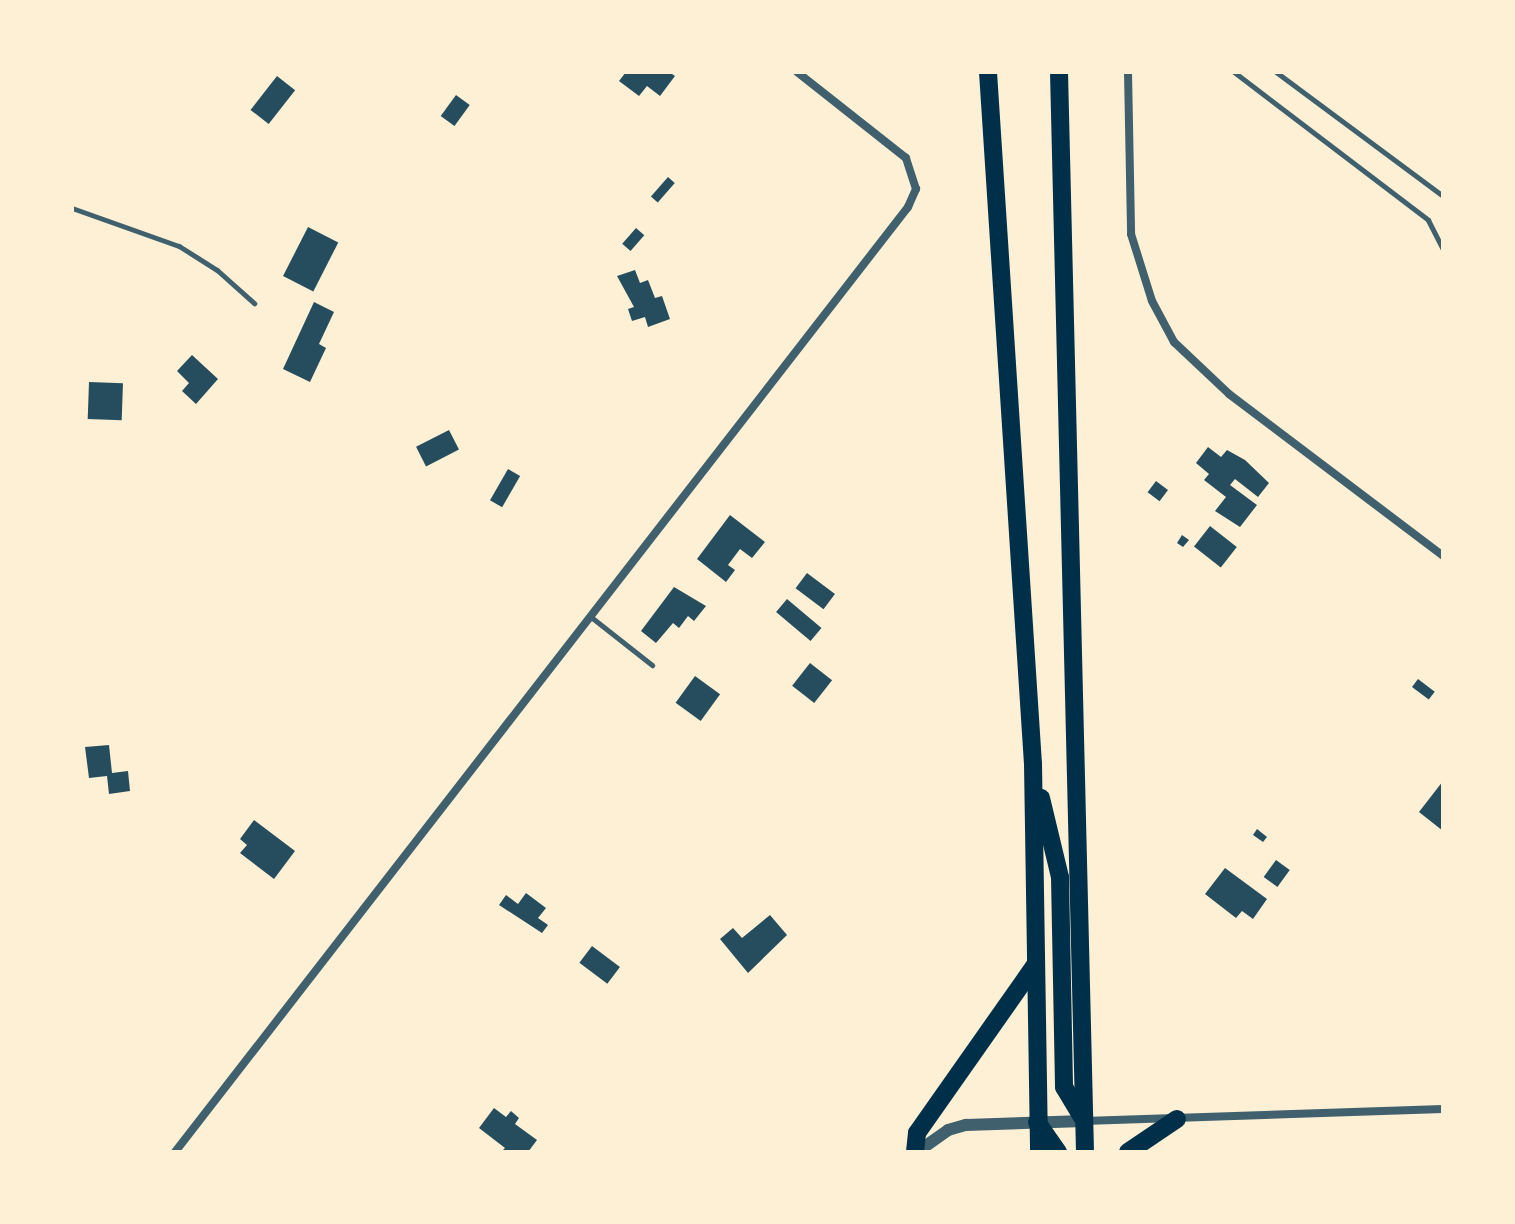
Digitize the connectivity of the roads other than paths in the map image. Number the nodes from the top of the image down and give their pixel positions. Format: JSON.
{"nodes":[{"id":1,"x":797,"y":72,"type":"edge"},
{"id":2,"x":988,"y":72,"type":"edge"},
{"id":3,"x":1059,"y":72,"type":"edge"},
{"id":4,"x":1128,"y":72,"type":"edge"},
{"id":5,"x":1234,"y":72,"type":"edge"},
{"id":6,"x":1276,"y":72,"type":"edge"},
{"id":7,"x":1443,"y":196,"type":"edge"},
{"id":8,"x":72,"y":208,"type":"edge"},
{"id":9,"x":1443,"y":249,"type":"edge"},
{"id":10,"x":254,"y":303,"type":"dead end"},
{"id":11,"x":1443,"y":556,"type":"edge"},
{"id":12,"x":591,"y":617,"type":"junction"},
{"id":13,"x":652,"y":665,"type":"dead end"},
{"id":14,"x":1033,"y":764,"type":"junction"},
{"id":15,"x":1037,"y":963,"type":"junction"},
{"id":16,"x":1443,"y":1109,"type":"edge"},
{"id":17,"x":1177,"y":1119,"type":"junction"},
{"id":18,"x":1084,"y":1121,"type":"junction"},
{"id":19,"x":1037,"y":1122,"type":"junction"},
{"id":20,"x":175,"y":1152,"type":"edge"},
{"id":21,"x":916,"y":1152,"type":"edge"},
{"id":22,"x":1039,"y":1152,"type":"edge"},
{"id":23,"x":1058,"y":1152,"type":"edge"},
{"id":24,"x":1085,"y":1152,"type":"edge"},
{"id":25,"x":1128,"y":1152,"type":"edge"}],
"edges":[{"from":1,"to":12,"type":"street"},
{"from":2,"to":14,"type":"highway"},
{"from":3,"to":18,"type":"highway"},
{"from":4,"to":11,"type":"street"},
{"from":5,"to":9,"type":"lane"},
{"from":6,"to":7,"type":"lane"},
{"from":8,"to":10,"type":"lane"},
{"from":12,"to":13,"type":"lane"},
{"from":12,"to":20,"type":"street"},
{"from":14,"to":15,"type":"highway"},
{"from":14,"to":18,"type":"highway"},
{"from":15,"to":19,"type":"highway"},
{"from":15,"to":21,"type":"highway"},
{"from":16,"to":17,"type":"street"},
{"from":17,"to":18,"type":"street"},
{"from":17,"to":25,"type":"highway"},
{"from":18,"to":19,"type":"street"},
{"from":18,"to":24,"type":"highway"},
{"from":19,"to":21,"type":"street"},
{"from":19,"to":22,"type":"highway"},
{"from":19,"to":23,"type":"highway"}]}
